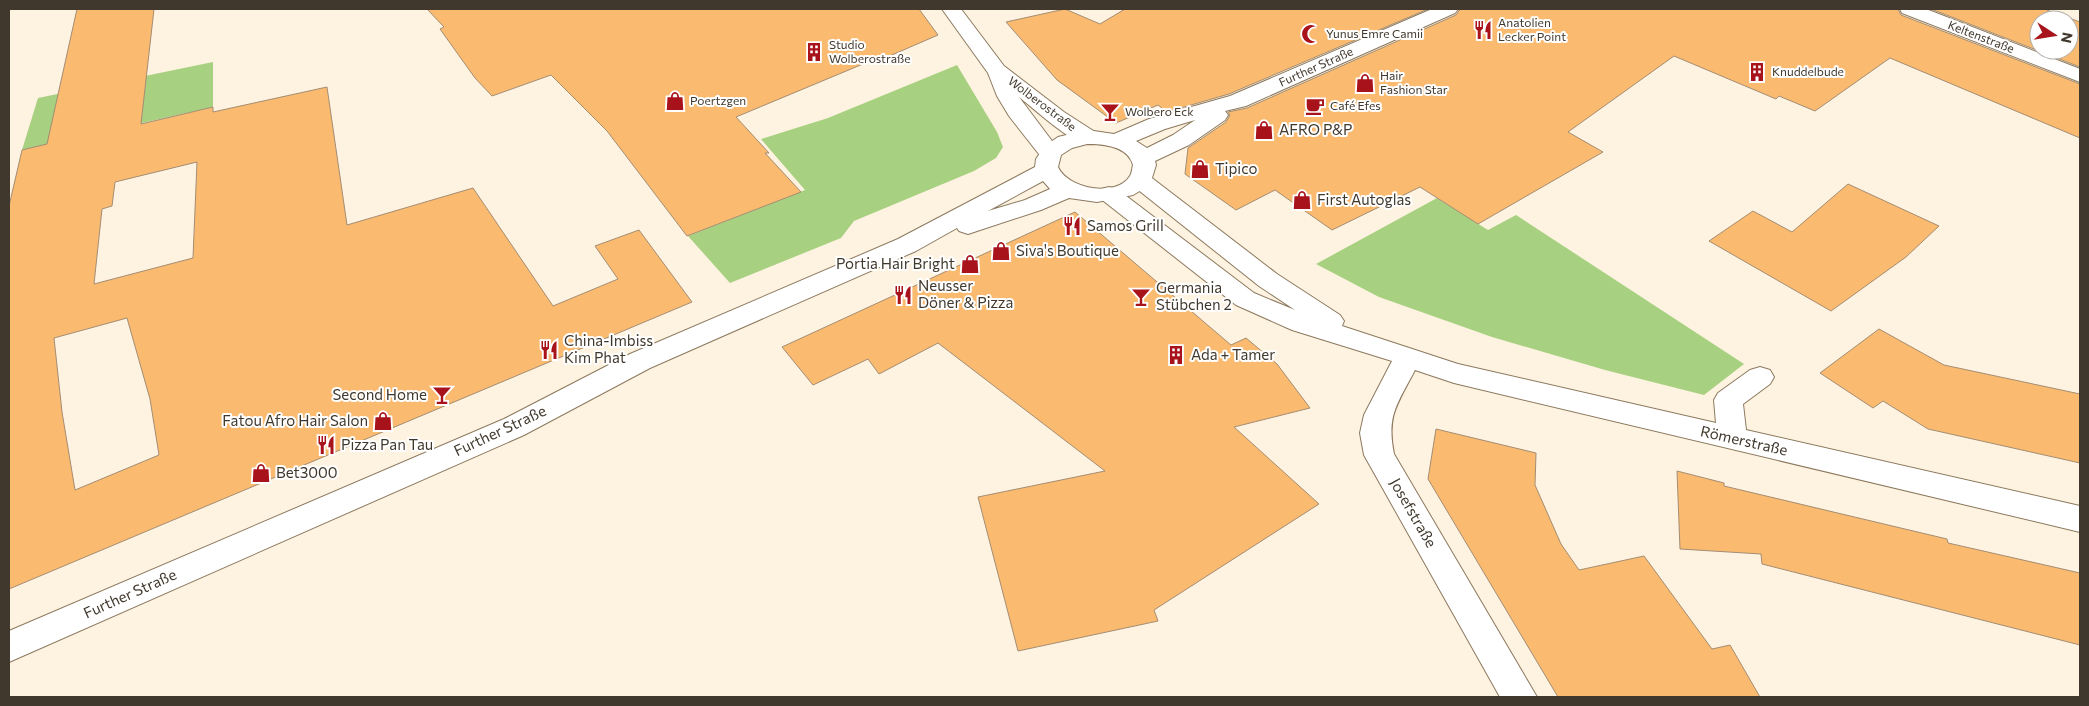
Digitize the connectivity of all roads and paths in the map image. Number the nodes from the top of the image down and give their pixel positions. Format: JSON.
{"nodes":[{"id":1,"x":950,"y":9,"type":"edge"},
{"id":2,"x":1448,"y":9,"type":"edge"},
{"id":3,"x":1910,"y":9,"type":"edge"},
{"id":4,"x":997,"y":70,"type":"junction"},
{"id":5,"x":2080,"y":76,"type":"edge"},
{"id":6,"x":1238,"y":101,"type":"junction"},
{"id":7,"x":1086,"y":137,"type":"junction"},
{"id":8,"x":1118,"y":140,"type":"junction"},
{"id":9,"x":1049,"y":162,"type":"junction"},
{"id":10,"x":1142,"y":169,"type":"junction"},
{"id":11,"x":1067,"y":190,"type":"junction"},
{"id":12,"x":1109,"y":194,"type":"junction"},
{"id":13,"x":907,"y":245,"type":"junction"},
{"id":14,"x":1372,"y":344,"type":"junction"},
{"id":15,"x":1408,"y":357,"type":"junction"},
{"id":16,"x":1760,"y":377,"type":"dead end"},
{"id":17,"x":1732,"y":438,"type":"junction"},
{"id":18,"x":2080,"y":519,"type":"edge"},
{"id":19,"x":9,"y":647,"type":"edge"},
{"id":20,"x":1519,"y":697,"type":"edge"}],
"edges":[{"from":1,"to":4,"type":"street","name":"Wolberostraße"},
{"from":2,"to":6,"type":"street","name":"Further Straße"},
{"from":3,"to":5,"type":"street","name":"Keltenstraße"},
{"from":4,"to":7,"type":"street","name":"Wolberostraße"},
{"from":4,"to":9,"type":"street","name":"Wolberostraße"},
{"from":6,"to":8,"type":"street","name":"Further Straße"},
{"from":6,"to":10,"type":"street","name":"Further Straße"},
{"from":7,"to":8,"type":"street","name":"Further Straße"},
{"from":7,"to":9,"type":"street","name":"Further Straße"},
{"from":8,"to":10,"type":"street","name":"Further Straße"},
{"from":9,"to":11,"type":"street"},
{"from":9,"to":13,"type":"street","name":"Further Straße"},
{"from":10,"to":12,"type":"street","name":"Further Straße"},
{"from":10,"to":14,"type":"street"},
{"from":11,"to":12,"type":"street","name":"Further Straße"},
{"from":11,"to":13,"type":"street","name":"Further Straße"},
{"from":12,"to":14,"type":"street"},
{"from":13,"to":19,"type":"street","name":"Further Straße"},
{"from":14,"to":15,"type":"street"},
{"from":15,"to":17,"type":"street","name":"Römerstraße"},
{"from":15,"to":20,"type":"street","name":"Josefstraße"},
{"from":16,"to":17,"type":"street"},
{"from":17,"to":18,"type":"street","name":"Römerstraße"}]}
